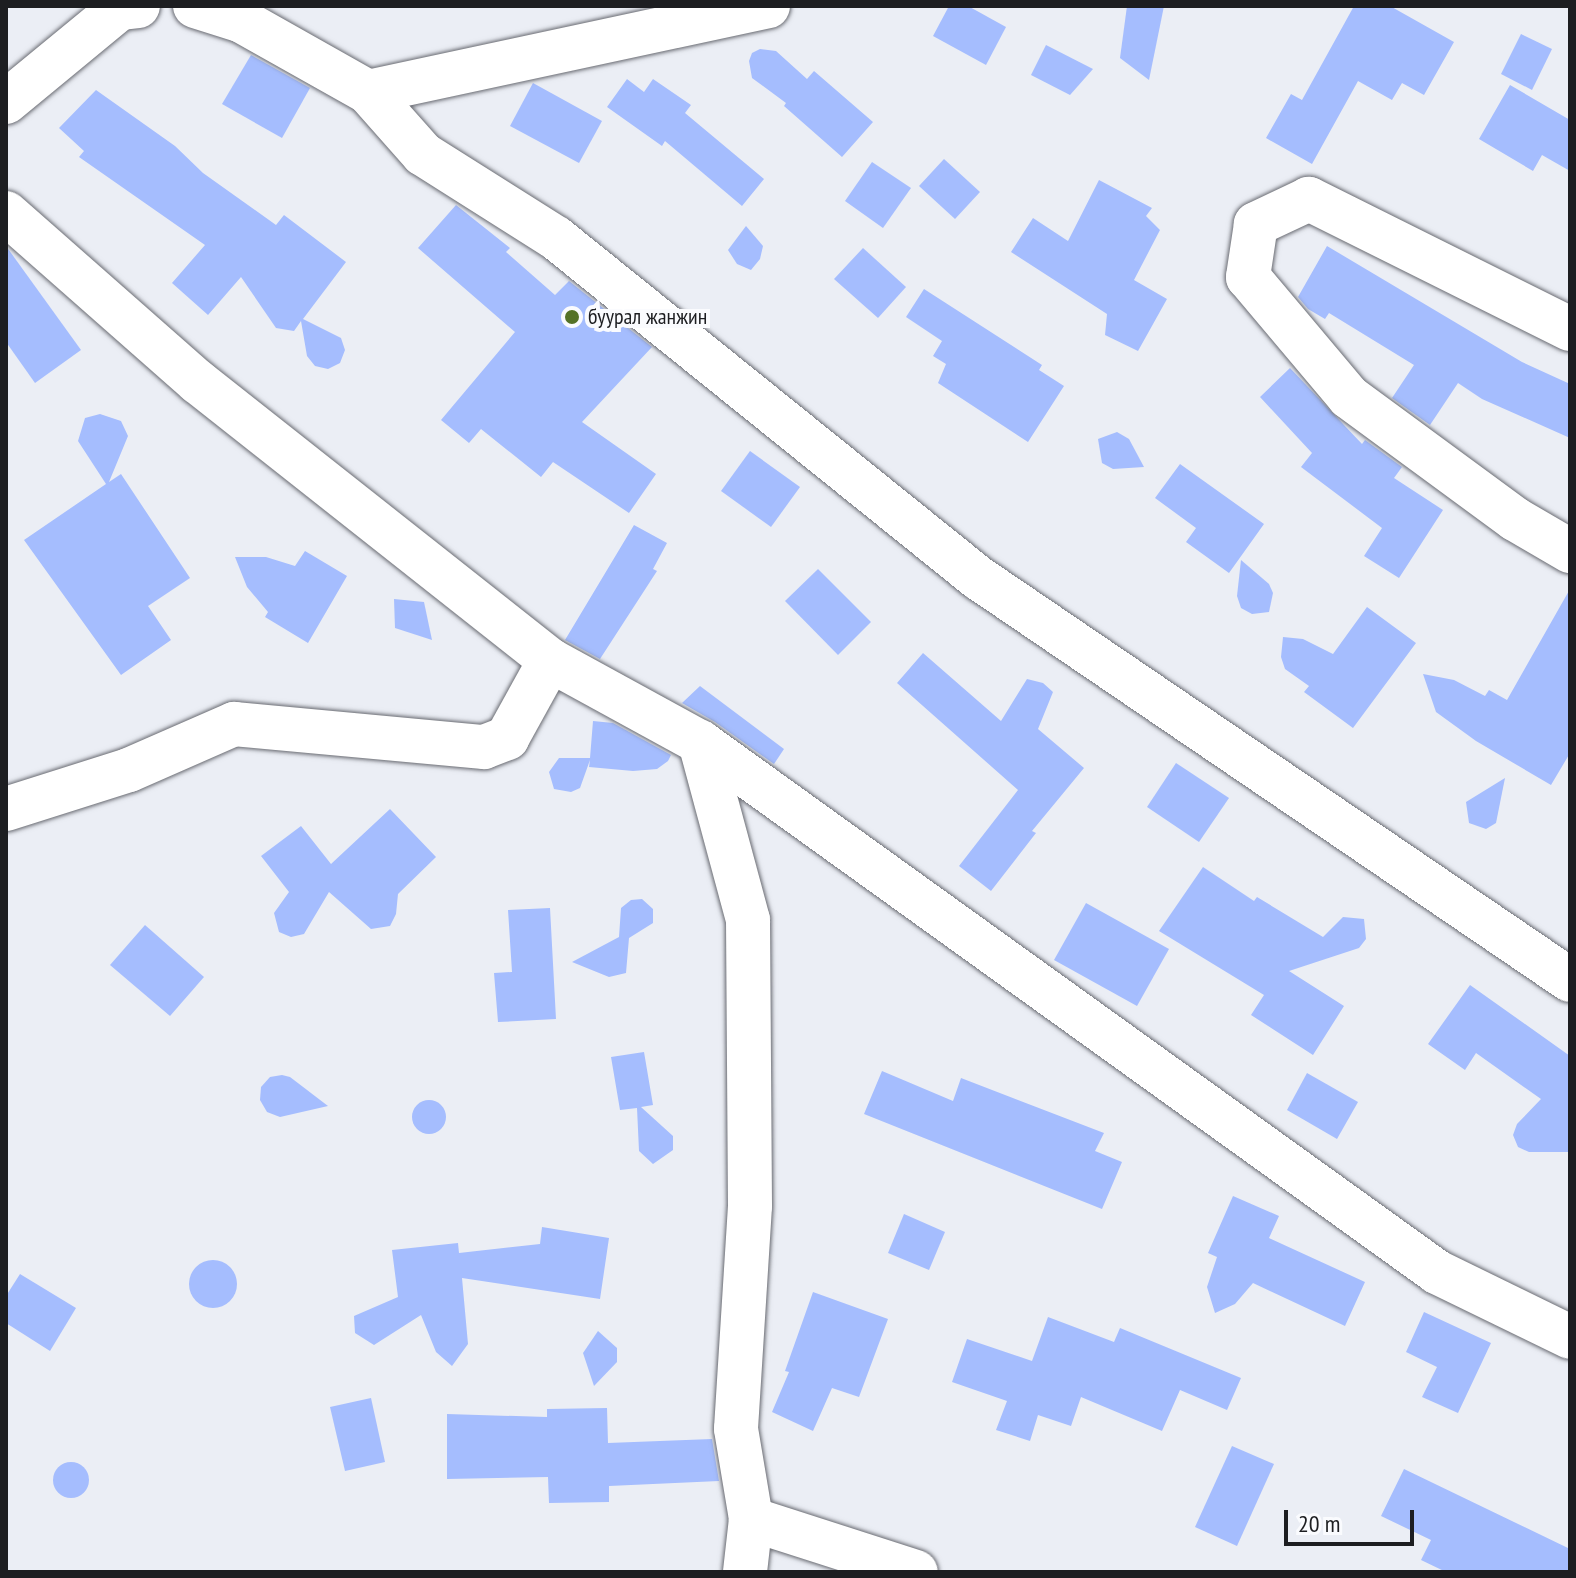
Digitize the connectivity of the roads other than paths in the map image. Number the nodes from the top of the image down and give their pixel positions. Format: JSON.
{"nodes":[{"id":1,"x":138,"y":6,"type":"edge"},
{"id":2,"x":195,"y":6,"type":"edge"},
{"id":3,"x":768,"y":6,"type":"edge"},
{"id":4,"x":673,"y":16,"type":"edge"},
{"id":5,"x":368,"y":92,"type":"junction"},
{"id":6,"x":6,"y":102,"type":"edge"},
{"id":7,"x":6,"y":213,"type":"edge"},
{"id":8,"x":1570,"y":329,"type":"edge"},
{"id":9,"x":1570,"y":551,"type":"edge"},
{"id":10,"x":550,"y":660,"type":"junction"},
{"id":11,"x":700,"y":742,"type":"junction"},
{"id":12,"x":6,"y":809,"type":"edge"},
{"id":13,"x":1570,"y":980,"type":"edge"},
{"id":14,"x":1570,"y":1337,"type":"edge"},
{"id":15,"x":751,"y":1519,"type":"junction"},
{"id":16,"x":745,"y":1572,"type":"edge"},
{"id":17,"x":916,"y":1572,"type":"edge"}],
"edges":[{"from":1,"to":6,"type":"street"},
{"from":2,"to":5,"type":"street"},
{"from":3,"to":4,"type":"street"},
{"from":4,"to":5,"type":"street"},
{"from":5,"to":13,"type":"street"},
{"from":7,"to":10,"type":"street"},
{"from":8,"to":9,"type":"street"},
{"from":10,"to":11,"type":"street"},
{"from":10,"to":12,"type":"street"},
{"from":11,"to":14,"type":"street"},
{"from":11,"to":15,"type":"street"},
{"from":15,"to":16,"type":"street"},
{"from":15,"to":17,"type":"street"}]}
